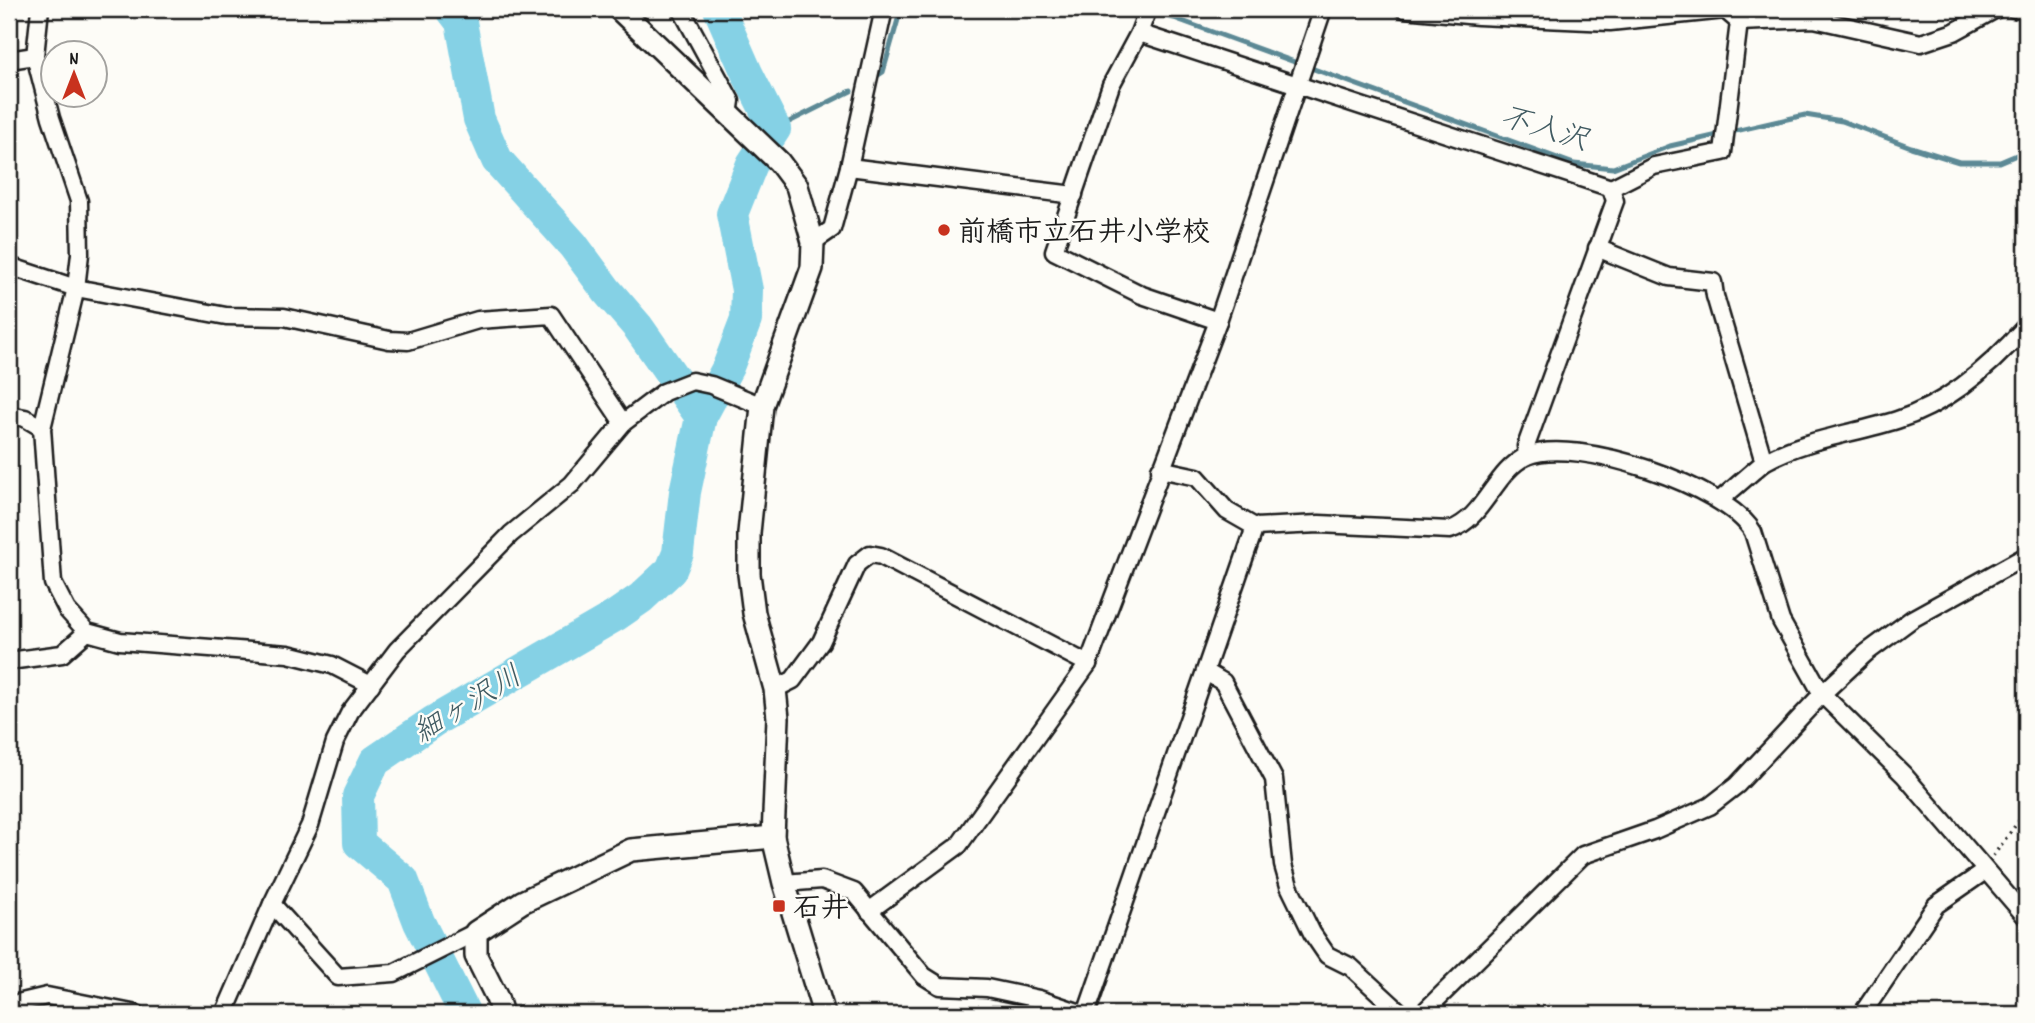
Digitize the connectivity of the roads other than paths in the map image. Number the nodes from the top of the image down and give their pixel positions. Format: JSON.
{"nodes":[{"id":1,"x":40,"y":9,"type":"edge"},
{"id":2,"x":619,"y":9,"type":"edge"},
{"id":3,"x":681,"y":9,"type":"edge"},
{"id":4,"x":884,"y":9,"type":"edge"},
{"id":5,"x":1323,"y":9,"type":"edge"},
{"id":6,"x":1404,"y":9,"type":"edge"},
{"id":7,"x":1996,"y":9,"type":"edge"},
{"id":8,"x":2014,"y":9,"type":"edge"},
{"id":9,"x":2026,"y":10,"type":"edge"},
{"id":10,"x":1143,"y":20,"type":"edge"},
{"id":11,"x":1739,"y":22,"type":"junction"},
{"id":12,"x":35,"y":56,"type":"junction"},
{"id":13,"x":9,"y":61,"type":"edge"},
{"id":14,"x":1297,"y":86,"type":"junction"},
{"id":15,"x":729,"y":114,"type":"junction"},
{"id":16,"x":849,"y":167,"type":"junction"},
{"id":17,"x":1611,"y":188,"type":"junction"},
{"id":18,"x":1074,"y":195,"type":"junction"},
{"id":19,"x":813,"y":242,"type":"junction"},
{"id":20,"x":1597,"y":248,"type":"junction"},
{"id":21,"x":9,"y":266,"type":"edge"},
{"id":22,"x":76,"y":288,"type":"junction"},
{"id":23,"x":1218,"y":321,"type":"junction"},
{"id":24,"x":2026,"y":326,"type":"edge"},
{"id":25,"x":762,"y":406,"type":"junction"},
{"id":26,"x":9,"y":415,"type":"edge"},
{"id":27,"x":623,"y":423,"type":"junction"},
{"id":28,"x":42,"y":428,"type":"junction"},
{"id":29,"x":1527,"y":456,"type":"junction"},
{"id":30,"x":1764,"y":462,"type":"junction"},
{"id":31,"x":1160,"y":469,"type":"junction"},
{"id":32,"x":1720,"y":500,"type":"junction"},
{"id":33,"x":1255,"y":527,"type":"junction"},
{"id":34,"x":2026,"y":556,"type":"edge"},
{"id":35,"x":87,"y":632,"type":"junction"},
{"id":36,"x":9,"y":660,"type":"edge"},
{"id":37,"x":1087,"y":664,"type":"junction"},
{"id":38,"x":1206,"y":672,"type":"junction"},
{"id":39,"x":371,"y":685,"type":"junction"},
{"id":40,"x":775,"y":689,"type":"junction"},
{"id":41,"x":1822,"y":694,"type":"junction"},
{"id":42,"x":773,"y":837,"type":"junction"},
{"id":43,"x":1984,"y":870,"type":"junction"},
{"id":44,"x":784,"y":883,"type":"junction"},
{"id":45,"x":272,"y":904,"type":"junction"},
{"id":46,"x":869,"y":911,"type":"junction"},
{"id":47,"x":2026,"y":917,"type":"edge"},
{"id":48,"x":476,"y":932,"type":"junction"},
{"id":49,"x":9,"y":1005,"type":"edge"},
{"id":50,"x":137,"y":1014,"type":"edge"},
{"id":51,"x":224,"y":1014,"type":"edge"},
{"id":52,"x":502,"y":1014,"type":"edge"},
{"id":53,"x":824,"y":1014,"type":"edge"},
{"id":54,"x":1085,"y":1014,"type":"edge"},
{"id":55,"x":1402,"y":1014,"type":"edge"},
{"id":56,"x":1422,"y":1014,"type":"edge"},
{"id":57,"x":1862,"y":1014,"type":"edge"}],
"edges":[{"from":1,"to":12,"type":"street"},
{"from":2,"to":15,"type":"street"},
{"from":3,"to":15,"type":"street"},
{"from":4,"to":16,"type":"street"},
{"from":5,"to":14,"type":"street"},
{"from":6,"to":11,"type":"street"},
{"from":7,"to":11,"type":"street"},
{"from":8,"to":9,"type":"street"},
{"from":10,"to":14,"type":"street"},
{"from":10,"to":18,"type":"street"},
{"from":11,"to":17,"type":"street"},
{"from":12,"to":13,"type":"street"},
{"from":12,"to":22,"type":"street"},
{"from":14,"to":17,"type":"street"},
{"from":14,"to":23,"type":"street"},
{"from":15,"to":19,"type":"street"},
{"from":16,"to":18,"type":"street"},
{"from":16,"to":19,"type":"street"},
{"from":17,"to":20,"type":"street"},
{"from":18,"to":23,"type":"street"},
{"from":19,"to":25,"type":"street"},
{"from":20,"to":29,"type":"street"},
{"from":20,"to":30,"type":"street"},
{"from":21,"to":22,"type":"street"},
{"from":22,"to":27,"type":"street"},
{"from":22,"to":28,"type":"street"},
{"from":23,"to":31,"type":"street"},
{"from":24,"to":30,"type":"street"},
{"from":25,"to":27,"type":"street"},
{"from":25,"to":40,"type":"street"},
{"from":26,"to":28,"type":"street"},
{"from":27,"to":39,"type":"street"},
{"from":28,"to":35,"type":"street"},
{"from":29,"to":32,"type":"street"},
{"from":29,"to":33,"type":"street"},
{"from":30,"to":32,"type":"street"},
{"from":31,"to":33,"type":"street"},
{"from":31,"to":37,"type":"street"},
{"from":32,"to":41,"type":"street"},
{"from":33,"to":38,"type":"street"},
{"from":34,"to":41,"type":"street"},
{"from":35,"to":36,"type":"street"},
{"from":35,"to":39,"type":"street"},
{"from":37,"to":40,"type":"street"},
{"from":37,"to":46,"type":"street"},
{"from":38,"to":54,"type":"street"},
{"from":38,"to":55,"type":"street"},
{"from":39,"to":45,"type":"street"},
{"from":40,"to":42,"type":"street"},
{"from":41,"to":43,"type":"street"},
{"from":41,"to":56,"type":"street"},
{"from":42,"to":44,"type":"street"},
{"from":42,"to":48,"type":"street"},
{"from":43,"to":47,"type":"street"},
{"from":43,"to":57,"type":"street"},
{"from":44,"to":46,"type":"street"},
{"from":44,"to":53,"type":"street"},
{"from":45,"to":48,"type":"street"},
{"from":45,"to":51,"type":"street"},
{"from":46,"to":54,"type":"street"},
{"from":48,"to":52,"type":"street"},
{"from":49,"to":50,"type":"street"}]}
